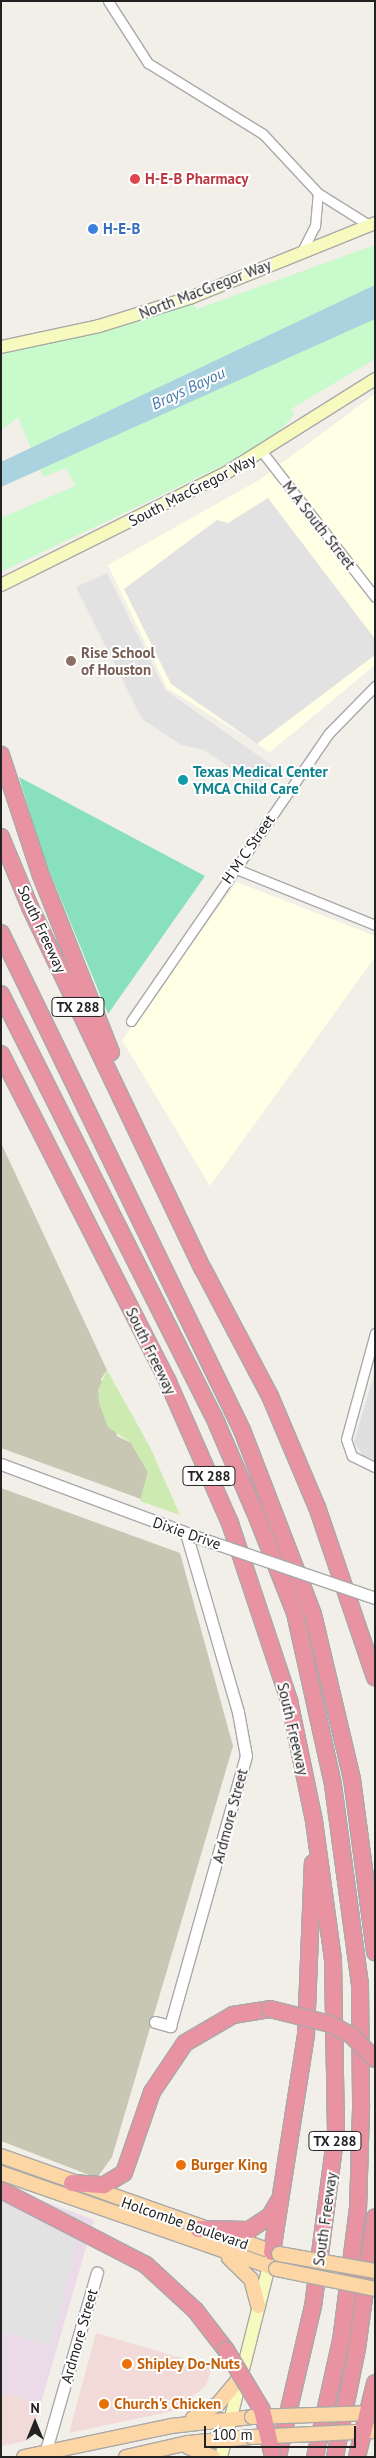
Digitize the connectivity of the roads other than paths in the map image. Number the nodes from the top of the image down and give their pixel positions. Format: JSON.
{"nodes":[{"id":1,"x":108,"y":1,"type":"edge"},
{"id":2,"x":318,"y":193,"type":"junction"},
{"id":3,"x":372,"y":224,"type":"edge"},
{"id":4,"x":301,"y":252,"type":"junction"},
{"id":5,"x":1,"y":347,"type":"edge"},
{"id":6,"x":375,"y":379,"type":"edge"},
{"id":7,"x":263,"y":453,"type":"junction"},
{"id":8,"x":1,"y":585,"type":"edge"},
{"id":9,"x":375,"y":597,"type":"edge"},
{"id":10,"x":375,"y":686,"type":"edge"},
{"id":11,"x":1,"y":756,"type":"edge"},
{"id":12,"x":1,"y":837,"type":"edge"},
{"id":13,"x":234,"y":868,"type":"junction"},
{"id":14,"x":375,"y":925,"type":"edge"},
{"id":15,"x":1,"y":933,"type":"edge"},
{"id":16,"x":1,"y":994,"type":"edge"},
{"id":17,"x":131,"y":1021,"type":"dead end"},
{"id":18,"x":1,"y":1054,"type":"edge"},
{"id":19,"x":160,"y":1176,"type":"junction"},
{"id":20,"x":374,"y":1336,"type":"edge"},
{"id":21,"x":1,"y":1464,"type":"edge"},
{"id":22,"x":375,"y":1467,"type":"edge"},
{"id":23,"x":192,"y":1535,"type":"junction"},
{"id":24,"x":375,"y":1598,"type":"edge"},
{"id":25,"x":375,"y":1678,"type":"edge"},
{"id":26,"x":314,"y":1821,"type":"junction"},
{"id":27,"x":375,"y":1952,"type":"edge"},
{"id":28,"x":155,"y":2022,"type":"dead end"},
{"id":29,"x":375,"y":2059,"type":"edge"},
{"id":30,"x":1,"y":2156,"type":"edge"},
{"id":31,"x":1,"y":2173,"type":"edge"},
{"id":32,"x":72,"y":2183,"type":"junction"},
{"id":33,"x":1,"y":2190,"type":"edge"},
{"id":34,"x":283,"y":2191,"type":"junction"},
{"id":35,"x":375,"y":2218,"type":"edge"},
{"id":36,"x":198,"y":2229,"type":"junction"},
{"id":37,"x":215,"y":2249,"type":"junction"},
{"id":38,"x":274,"y":2261,"type":"junction"},
{"id":39,"x":97,"y":2272,"type":"dead end"},
{"id":40,"x":375,"y":2272,"type":"edge"},
{"id":41,"x":375,"y":2289,"type":"edge"},
{"id":42,"x":258,"y":2306,"type":"junction"},
{"id":43,"x":240,"y":2377,"type":"junction"},
{"id":44,"x":375,"y":2383,"type":"edge"},
{"id":45,"x":375,"y":2413,"type":"edge"},
{"id":46,"x":230,"y":2418,"type":"junction"},
{"id":47,"x":171,"y":2426,"type":"junction"},
{"id":48,"x":375,"y":2431,"type":"edge"},
{"id":49,"x":226,"y":2438,"type":"junction"},
{"id":50,"x":174,"y":2446,"type":"junction"},
{"id":51,"x":44,"y":2455,"type":"edge"},
{"id":52,"x":24,"y":2457,"type":"edge"},
{"id":53,"x":126,"y":2457,"type":"edge"},
{"id":54,"x":213,"y":2457,"type":"edge"},
{"id":55,"x":221,"y":2457,"type":"edge"},
{"id":56,"x":273,"y":2457,"type":"edge"},
{"id":57,"x":278,"y":2457,"type":"edge"},
{"id":58,"x":315,"y":2457,"type":"edge"},
{"id":59,"x":335,"y":2457,"type":"edge"},
{"id":60,"x":358,"y":2457,"type":"edge"}],
"edges":[{"from":1,"to":2,"type":"street"},
{"from":2,"to":3,"type":"street"},
{"from":2,"to":4,"type":"street"},
{"from":3,"to":4,"type":"main road","name":"North MacGregor Way"},
{"from":4,"to":5,"type":"main road","name":"North MacGregor Way"},
{"from":6,"to":7,"type":"main road","name":"South MacGregor Way"},
{"from":7,"to":8,"type":"main road","name":"South MacGregor Way"},
{"from":7,"to":9,"type":"street","name":"M A South Street"},
{"from":10,"to":13,"type":"street","name":"H M C Street"},
{"from":11,"to":19,"type":"highway"},
{"from":12,"to":19,"type":"highway","name":"South Freeway","number":"TX 288"},
{"from":13,"to":14,"type":"street"},
{"from":13,"to":17,"type":"street","name":"H M C Street"},
{"from":15,"to":27,"type":"highway"},
{"from":16,"to":58,"type":"highway"},
{"from":18,"to":26,"type":"highway","name":"South Freeway","number":"TX 288"},
{"from":19,"to":25,"type":"highway","name":"South Freeway","number":"TX 288"},
{"from":20,"to":22,"type":"street"},
{"from":21,"to":23,"type":"street","name":"Dixie Drive"},
{"from":23,"to":24,"type":"street","name":"Dixie Drive","bridge":true},
{"from":23,"to":28,"type":"street","name":"Ardmore Street"},
{"from":26,"to":34,"type":"highway"},
{"from":26,"to":57,"type":"highway","name":"South Freeway","number":"TX 288"},
{"from":29,"to":32,"type":"highway","bridge":true},
{"from":30,"to":32,"type":"main road","name":"Holcombe Boulevard"},
{"from":31,"to":37,"type":"main road","name":"Holcombe Boulevard"},
{"from":32,"to":36,"type":"main road","name":"Holcombe Boulevard"},
{"from":33,"to":56,"type":"highway","bridge":true},
{"from":34,"to":36,"type":"highway"},
{"from":34,"to":38,"type":"highway"},
{"from":35,"to":59,"type":"highway"},
{"from":36,"to":38,"type":"main road","name":"Holcombe Boulevard"},
{"from":37,"to":38,"type":"main road","name":"Holcombe Boulevard"},
{"from":37,"to":42,"type":"main road"},
{"from":38,"to":40,"type":"main road","name":"Holcombe Boulevard","bridge":true},
{"from":38,"to":41,"type":"main road","name":"Holcombe Boulevard","bridge":true},
{"from":38,"to":42,"type":"main road"},
{"from":39,"to":51,"type":"street","name":"Ardmore Street"},
{"from":42,"to":43,"type":"main road"},
{"from":43,"to":46,"type":"main road"},
{"from":43,"to":47,"type":"main road"},
{"from":44,"to":60,"type":"highway","bridge":true},
{"from":45,"to":46,"type":"main road","bridge":true},
{"from":46,"to":47,"type":"main road"},
{"from":46,"to":49,"type":"main road"},
{"from":47,"to":51,"type":"main road"},
{"from":48,"to":49,"type":"main road","bridge":true},
{"from":49,"to":50,"type":"main road"},
{"from":49,"to":55,"type":"main road"},
{"from":50,"to":53,"type":"main road"},
{"from":50,"to":54,"type":"main road"},
{"from":51,"to":52,"type":"main road"}]}
